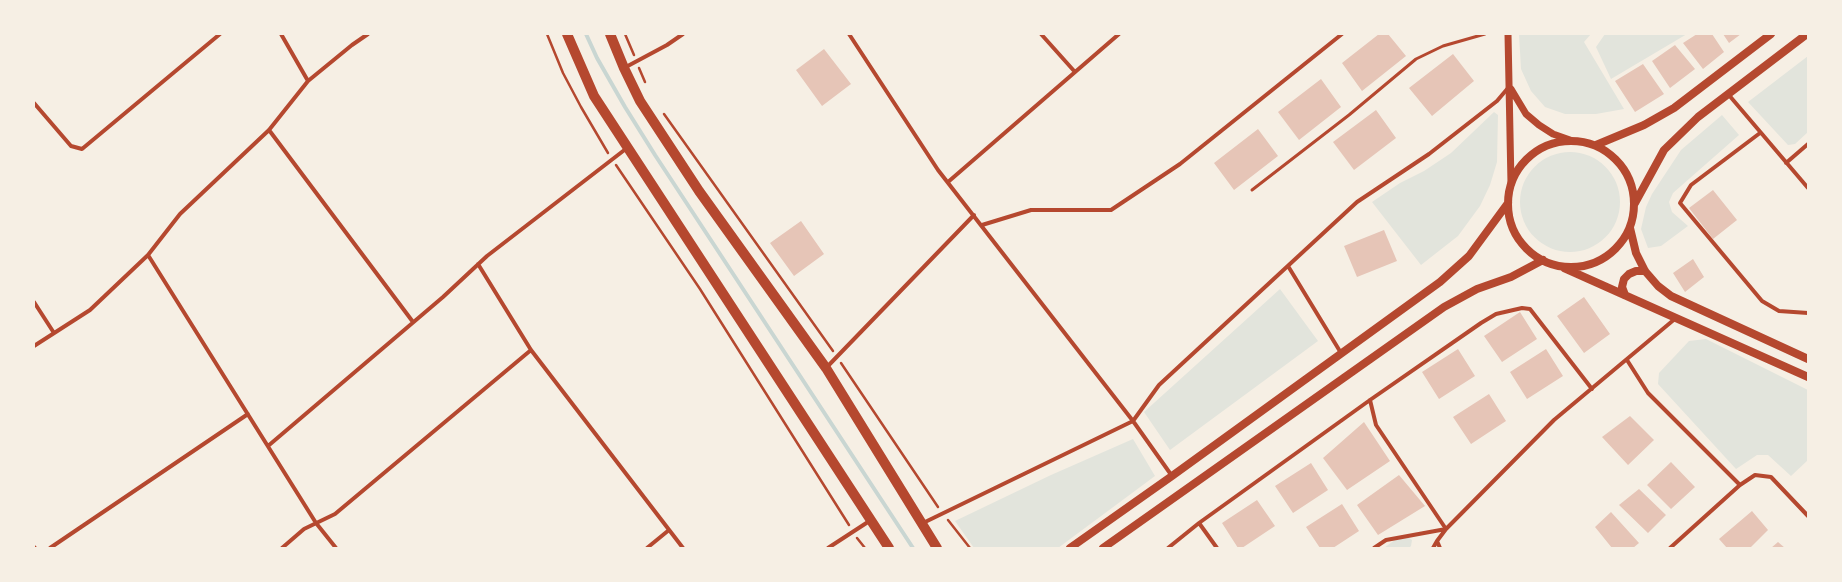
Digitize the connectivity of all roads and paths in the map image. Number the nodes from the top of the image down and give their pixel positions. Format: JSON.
{"nodes":[{"id":1,"x":220,"y":34,"type":"edge"},
{"id":2,"x":281,"y":34,"type":"edge"},
{"id":3,"x":368,"y":34,"type":"edge"},
{"id":4,"x":547,"y":34,"type":"edge"},
{"id":5,"x":567,"y":34,"type":"edge"},
{"id":6,"x":610,"y":34,"type":"edge"},
{"id":7,"x":625,"y":34,"type":"edge"},
{"id":8,"x":683,"y":34,"type":"edge"},
{"id":9,"x":850,"y":34,"type":"edge"},
{"id":10,"x":1041,"y":34,"type":"edge"},
{"id":11,"x":1119,"y":34,"type":"edge"},
{"id":12,"x":1342,"y":34,"type":"edge"},
{"id":13,"x":1485,"y":34,"type":"edge"},
{"id":14,"x":1508,"y":34,"type":"edge"},
{"id":15,"x":1771,"y":34,"type":"edge"},
{"id":16,"x":1807,"y":34,"type":"edge"},
{"id":17,"x":636,"y":62,"type":"junction"},
{"id":18,"x":624,"y":68,"type":"junction"},
{"id":19,"x":1075,"y":72,"type":"junction"},
{"id":20,"x":308,"y":81,"type":"junction"},
{"id":21,"x":1510,"y":87,"type":"junction"},
{"id":22,"x":648,"y":89,"type":"dead end"},
{"id":23,"x":1727,"y":93,"type":"junction"},
{"id":24,"x":34,"y":103,"type":"edge"},
{"id":25,"x":661,"y":109,"type":"dead end"},
{"id":26,"x":268,"y":130,"type":"junction"},
{"id":27,"x":1760,"y":133,"type":"junction"},
{"id":28,"x":1570,"y":140,"type":"junction"},
{"id":29,"x":1808,"y":144,"type":"edge"},
{"id":30,"x":1596,"y":145,"type":"junction"},
{"id":31,"x":627,"y":148,"type":"junction"},
{"id":32,"x":612,"y":160,"type":"junction"},
{"id":33,"x":1786,"y":163,"type":"junction"},
{"id":34,"x":948,"y":182,"type":"junction"},
{"id":35,"x":1511,"y":184,"type":"junction"},
{"id":36,"x":1808,"y":188,"type":"edge"},
{"id":37,"x":1252,"y":190,"type":"dead end"},
{"id":38,"x":1508,"y":203,"type":"junction"},
{"id":39,"x":1635,"y":203,"type":"junction"},
{"id":40,"x":974,"y":216,"type":"junction"},
{"id":41,"x":982,"y":225,"type":"junction"},
{"id":42,"x":1630,"y":228,"type":"junction"},
{"id":43,"x":148,"y":255,"type":"junction"},
{"id":44,"x":1543,"y":260,"type":"junction"},
{"id":45,"x":478,"y":264,"type":"junction"},
{"id":46,"x":1288,"y":266,"type":"junction"},
{"id":47,"x":1559,"y":266,"type":"junction"},
{"id":48,"x":1645,"y":271,"type":"junction"},
{"id":49,"x":1625,"y":295,"type":"junction"},
{"id":50,"x":34,"y":302,"type":"edge"},
{"id":51,"x":1808,"y":313,"type":"edge"},
{"id":52,"x":1676,"y":318,"type":"junction"},
{"id":53,"x":413,"y":322,"type":"junction"},
{"id":54,"x":54,"y":333,"type":"junction"},
{"id":55,"x":34,"y":346,"type":"edge"},
{"id":56,"x":531,"y":350,"type":"junction"},
{"id":57,"x":1341,"y":354,"type":"junction"},
{"id":58,"x":837,"y":357,"type":"junction"},
{"id":59,"x":1808,"y":359,"type":"edge"},
{"id":60,"x":1627,"y":360,"type":"junction"},
{"id":61,"x":826,"y":368,"type":"junction"},
{"id":62,"x":1808,"y":377,"type":"edge"},
{"id":63,"x":1592,"y":389,"type":"junction"},
{"id":64,"x":1370,"y":400,"type":"junction"},
{"id":65,"x":248,"y":414,"type":"junction"},
{"id":66,"x":1133,"y":421,"type":"junction"},
{"id":67,"x":268,"y":446,"type":"junction"},
{"id":68,"x":1172,"y":476,"type":"junction"},
{"id":69,"x":1740,"y":485,"type":"junction"},
{"id":70,"x":943,"y":514,"type":"junction"},
{"id":71,"x":1808,"y":516,"type":"edge"},
{"id":72,"x":871,"y":520,"type":"junction"},
{"id":73,"x":1199,"y":523,"type":"junction"},
{"id":74,"x":316,"y":524,"type":"junction"},
{"id":75,"x":922,"y":524,"type":"junction"},
{"id":76,"x":1446,"y":529,"type":"junction"},
{"id":77,"x":670,"y":530,"type":"junction"},
{"id":78,"x":853,"y":531,"type":"junction"},
{"id":79,"x":1437,"y":541,"type":"junction"},
{"id":80,"x":50,"y":548,"type":"edge"},
{"id":81,"x":282,"y":548,"type":"edge"},
{"id":82,"x":336,"y":548,"type":"edge"},
{"id":83,"x":646,"y":548,"type":"edge"},
{"id":84,"x":683,"y":548,"type":"edge"},
{"id":85,"x":828,"y":548,"type":"edge"},
{"id":86,"x":865,"y":548,"type":"edge"},
{"id":87,"x":890,"y":548,"type":"edge"},
{"id":88,"x":937,"y":548,"type":"edge"},
{"id":89,"x":970,"y":548,"type":"edge"},
{"id":90,"x":1070,"y":548,"type":"edge"},
{"id":91,"x":1103,"y":548,"type":"edge"},
{"id":92,"x":1168,"y":548,"type":"edge"},
{"id":93,"x":1217,"y":548,"type":"edge"},
{"id":94,"x":1374,"y":548,"type":"edge"},
{"id":95,"x":1433,"y":548,"type":"edge"},
{"id":96,"x":1440,"y":548,"type":"edge"},
{"id":97,"x":1670,"y":548,"type":"edge"}],
"edges":[{"from":1,"to":24,"type":"street"},
{"from":2,"to":20,"type":"street"},
{"from":3,"to":20,"type":"street"},
{"from":4,"to":32,"type":"path"},
{"from":5,"to":31,"type":"main road"},
{"from":6,"to":18,"type":"main road"},
{"from":7,"to":17,"type":"path"},
{"from":8,"to":17,"type":"street"},
{"from":9,"to":34,"type":"street"},
{"from":10,"to":19,"type":"street"},
{"from":11,"to":19,"type":"street"},
{"from":12,"to":41,"type":"street"},
{"from":13,"to":37,"type":"lane"},
{"from":14,"to":21,"type":"street"},
{"from":15,"to":30,"type":"main road"},
{"from":16,"to":23,"type":"main road"},
{"from":17,"to":18,"type":"street"},
{"from":17,"to":22,"type":"path"},
{"from":18,"to":61,"type":"main road"},
{"from":19,"to":34,"type":"street"},
{"from":20,"to":26,"type":"street"},
{"from":21,"to":28,"type":"street"},
{"from":21,"to":35,"type":"street"},
{"from":21,"to":46,"type":"street"},
{"from":23,"to":27,"type":"street"},
{"from":23,"to":39,"type":"main road"},
{"from":25,"to":58,"type":"path"},
{"from":26,"to":43,"type":"street"},
{"from":26,"to":53,"type":"street"},
{"from":27,"to":33,"type":"street"},
{"from":27,"to":51,"type":"street"},
{"from":28,"to":30,"type":"main road"},
{"from":28,"to":35,"type":"main road"},
{"from":29,"to":33,"type":"street"},
{"from":30,"to":39,"type":"main road"},
{"from":31,"to":32,"type":"street"},
{"from":31,"to":72,"type":"main road"},
{"from":32,"to":45,"type":"street"},
{"from":32,"to":78,"type":"path"},
{"from":33,"to":36,"type":"street"},
{"from":34,"to":40,"type":"street"},
{"from":35,"to":38,"type":"main road"},
{"from":38,"to":44,"type":"main road"},
{"from":38,"to":57,"type":"main road"},
{"from":39,"to":42,"type":"main road"},
{"from":40,"to":41,"type":"street"},
{"from":40,"to":58,"type":"street"},
{"from":41,"to":66,"type":"street"},
{"from":42,"to":47,"type":"main road"},
{"from":42,"to":48,"type":"main road"},
{"from":43,"to":54,"type":"street"},
{"from":43,"to":65,"type":"street"},
{"from":44,"to":47,"type":"main road"},
{"from":44,"to":91,"type":"main road"},
{"from":45,"to":53,"type":"street"},
{"from":45,"to":56,"type":"street"},
{"from":46,"to":57,"type":"street"},
{"from":46,"to":66,"type":"street"},
{"from":47,"to":49,"type":"main road"},
{"from":48,"to":49,"type":"main road"},
{"from":48,"to":59,"type":"main road"},
{"from":49,"to":52,"type":"main road"},
{"from":50,"to":54,"type":"street"},
{"from":52,"to":60,"type":"street"},
{"from":52,"to":62,"type":"main road"},
{"from":53,"to":67,"type":"street"},
{"from":54,"to":55,"type":"street"},
{"from":56,"to":74,"type":"street"},
{"from":56,"to":77,"type":"street"},
{"from":57,"to":68,"type":"main road"},
{"from":58,"to":61,"type":"street"},
{"from":58,"to":70,"type":"path"},
{"from":60,"to":63,"type":"street"},
{"from":60,"to":69,"type":"street"},
{"from":61,"to":75,"type":"main road"},
{"from":63,"to":64,"type":"street"},
{"from":63,"to":76,"type":"street"},
{"from":64,"to":73,"type":"street"},
{"from":64,"to":76,"type":"street"},
{"from":65,"to":67,"type":"street"},
{"from":65,"to":80,"type":"street"},
{"from":66,"to":68,"type":"street"},
{"from":66,"to":70,"type":"street"},
{"from":67,"to":74,"type":"street"},
{"from":68,"to":90,"type":"main road"},
{"from":69,"to":71,"type":"street"},
{"from":69,"to":97,"type":"street"},
{"from":70,"to":75,"type":"street"},
{"from":70,"to":89,"type":"path"},
{"from":72,"to":78,"type":"street"},
{"from":72,"to":87,"type":"main road"},
{"from":73,"to":92,"type":"street"},
{"from":73,"to":93,"type":"street"},
{"from":74,"to":81,"type":"street"},
{"from":74,"to":82,"type":"street"},
{"from":75,"to":88,"type":"main road"},
{"from":76,"to":79,"type":"street"},
{"from":76,"to":94,"type":"street"},
{"from":77,"to":83,"type":"street"},
{"from":77,"to":84,"type":"street"},
{"from":78,"to":85,"type":"street"},
{"from":78,"to":86,"type":"path"},
{"from":79,"to":95,"type":"street"},
{"from":79,"to":96,"type":"street"}]}
